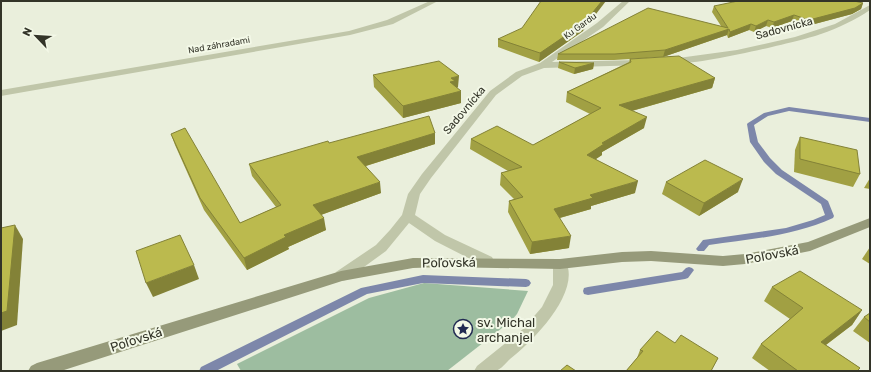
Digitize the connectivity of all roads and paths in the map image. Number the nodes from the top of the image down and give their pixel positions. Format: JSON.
{"nodes":[{"id":1,"x":435,"y":1,"type":"edge"},
{"id":2,"x":627,"y":1,"type":"edge"},
{"id":3,"x":870,"y":7,"type":"edge"},
{"id":4,"x":543,"y":65,"type":"junction"},
{"id":5,"x":1,"y":93,"type":"edge"},
{"id":6,"x":408,"y":216,"type":"junction"},
{"id":7,"x":870,"y":222,"type":"edge"},
{"id":8,"x":487,"y":261,"type":"junction"},
{"id":9,"x":560,"y":264,"type":"junction"},
{"id":10,"x":341,"y":276,"type":"junction"},
{"id":11,"x":37,"y":371,"type":"edge"},
{"id":12,"x":483,"y":371,"type":"edge"}],
"edges":[{"from":1,"to":5,"type":"street","name":"Nad záhradami"},
{"from":2,"to":4,"type":"street","name":"Ku Gardu"},
{"from":3,"to":4,"type":"street","name":"Sadovnícka"},
{"from":4,"to":6,"type":"street","name":"Sadovnícka"},
{"from":6,"to":8,"type":"street"},
{"from":6,"to":10,"type":"street","name":"Sadovnícka"},
{"from":7,"to":9,"type":"street","name":"Poľovská"},
{"from":8,"to":9,"type":"street","name":"Poľovská"},
{"from":8,"to":10,"type":"street","name":"Poľovská"},
{"from":9,"to":12,"type":"street"},
{"from":10,"to":11,"type":"street","name":"Poľovská"}]}
